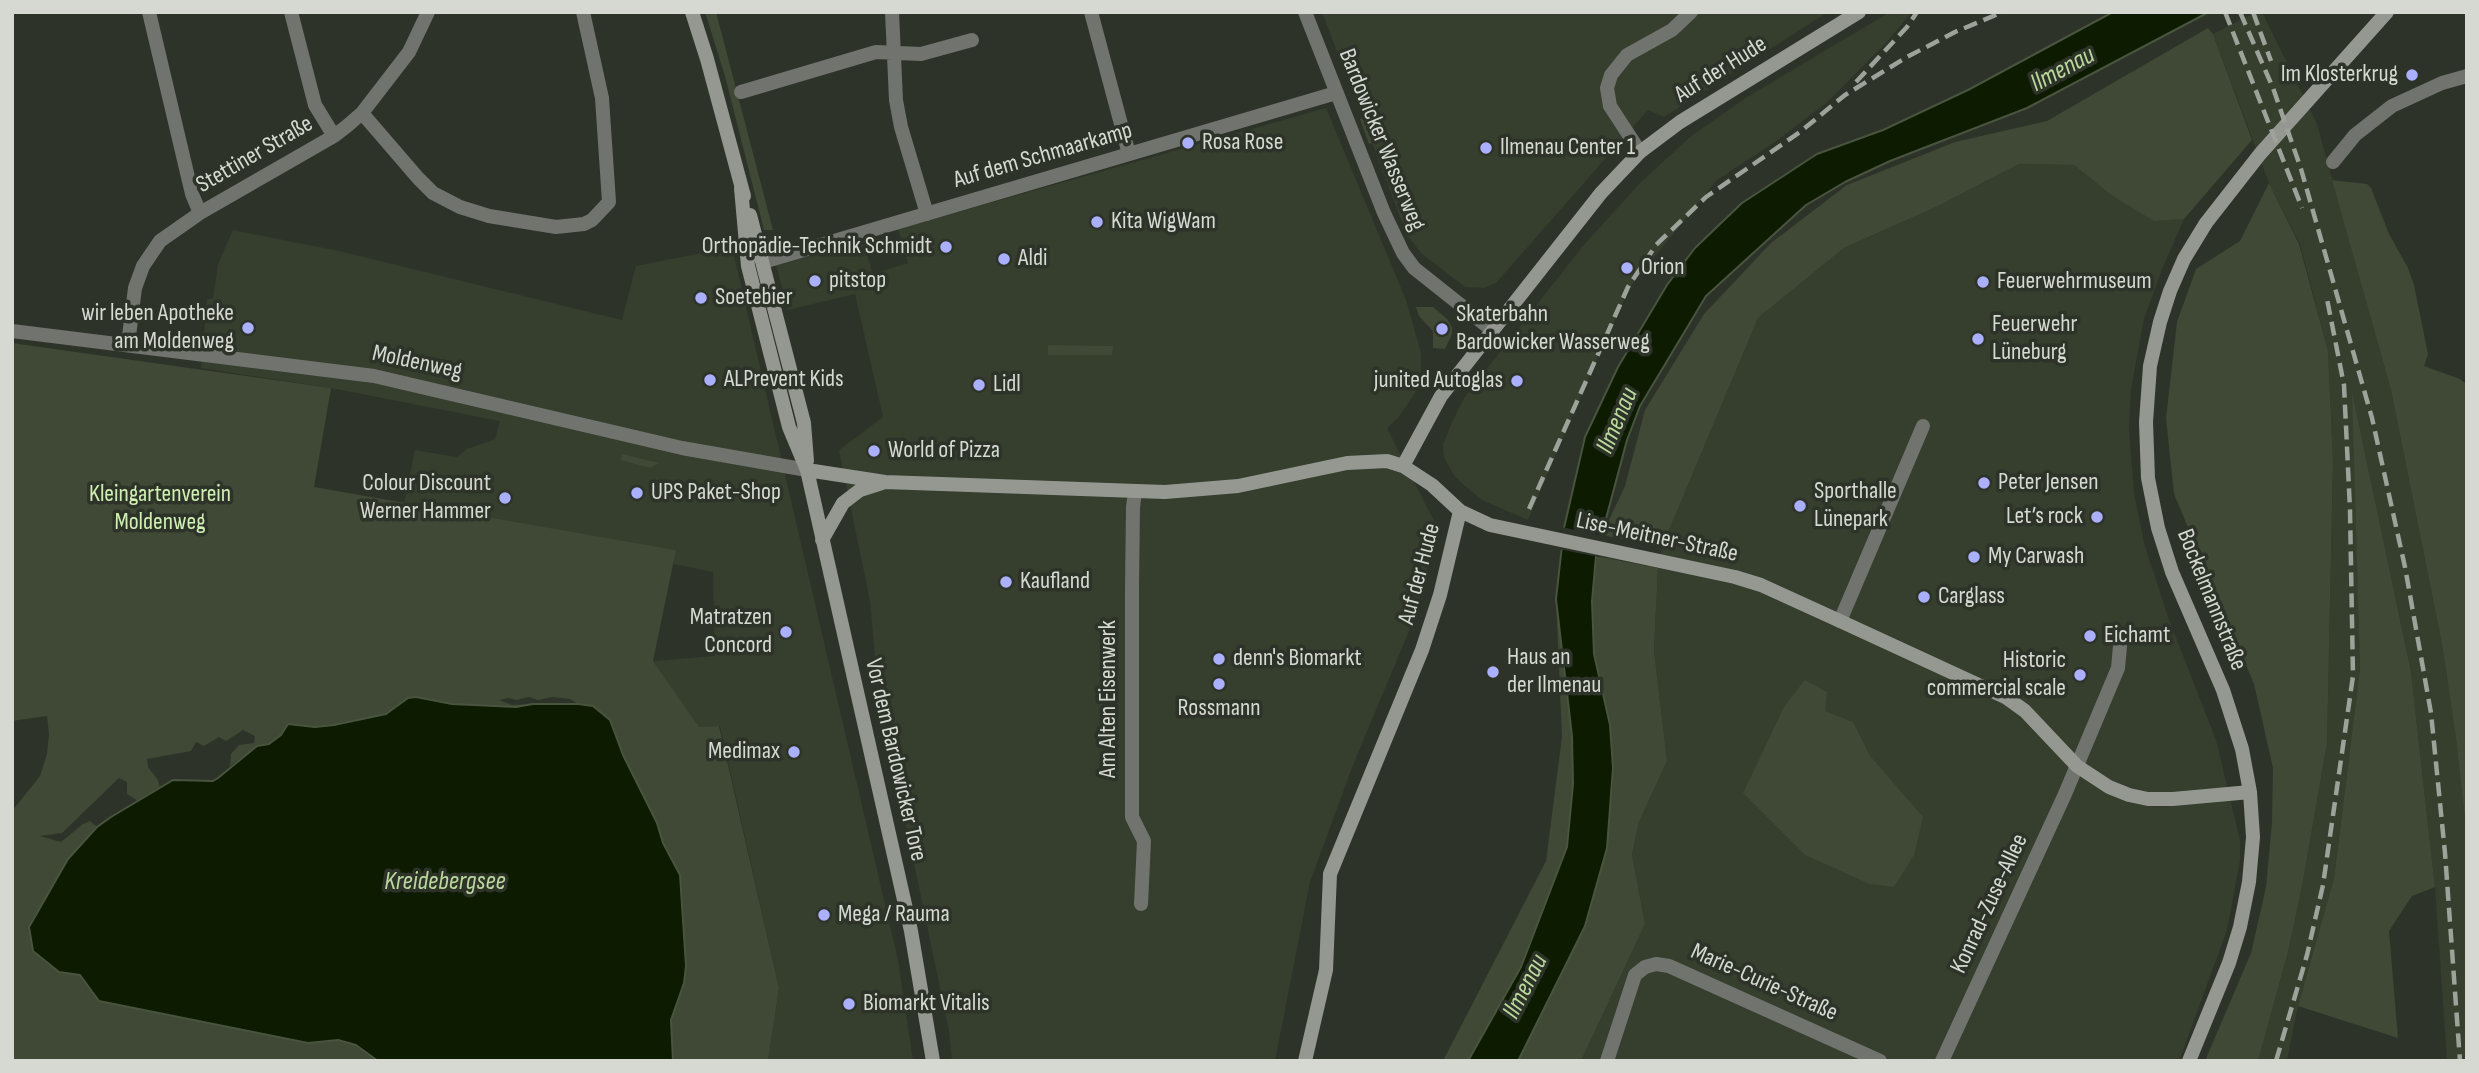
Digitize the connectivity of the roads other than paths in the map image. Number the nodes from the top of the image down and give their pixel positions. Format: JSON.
{"nodes":[{"id":1,"x":149,"y":12,"type":"edge"},
{"id":2,"x":291,"y":12,"type":"edge"},
{"id":3,"x":428,"y":12,"type":"edge"},
{"id":4,"x":583,"y":12,"type":"edge"},
{"id":5,"x":692,"y":12,"type":"edge"},
{"id":6,"x":891,"y":12,"type":"edge"},
{"id":7,"x":1091,"y":12,"type":"edge"},
{"id":8,"x":1305,"y":12,"type":"edge"},
{"id":9,"x":1691,"y":12,"type":"edge"},
{"id":10,"x":1858,"y":12,"type":"edge"},
{"id":11,"x":2386,"y":12,"type":"edge"},
{"id":12,"x":972,"y":40,"type":"dead end"},
{"id":13,"x":893,"y":53,"type":"junction"},
{"id":14,"x":2467,"y":76,"type":"edge"},
{"id":15,"x":741,"y":92,"type":"dead end"},
{"id":16,"x":1336,"y":93,"type":"junction"},
{"id":17,"x":362,"y":113,"type":"junction"},
{"id":18,"x":334,"y":136,"type":"junction"},
{"id":19,"x":1640,"y":152,"type":"junction"},
{"id":20,"x":1129,"y":154,"type":"junction"},
{"id":21,"x":2333,"y":162,"type":"dead end"},
{"id":22,"x":741,"y":188,"type":"junction"},
{"id":23,"x":200,"y":213,"type":"junction"},
{"id":24,"x":927,"y":214,"type":"junction"},
{"id":25,"x":763,"y":262,"type":"junction"},
{"id":26,"x":1492,"y":330,"type":"junction"},
{"id":27,"x":12,"y":331,"type":"edge"},
{"id":28,"x":128,"y":344,"type":"junction"},
{"id":29,"x":1923,"y":426,"type":"dead end"},
{"id":30,"x":1403,"y":466,"type":"junction"},
{"id":31,"x":807,"y":470,"type":"junction"},
{"id":32,"x":885,"y":482,"type":"junction"},
{"id":33,"x":1135,"y":492,"type":"junction"},
{"id":34,"x":1460,"y":511,"type":"junction"},
{"id":35,"x":822,"y":540,"type":"junction"},
{"id":36,"x":1840,"y":621,"type":"junction"},
{"id":37,"x":2120,"y":646,"type":"dead end"},
{"id":38,"x":2077,"y":766,"type":"junction"},
{"id":39,"x":2250,"y":792,"type":"junction"},
{"id":40,"x":1141,"y":904,"type":"dead end"},
{"id":41,"x":933,"y":1061,"type":"edge"},
{"id":42,"x":1305,"y":1061,"type":"edge"},
{"id":43,"x":1607,"y":1061,"type":"edge"},
{"id":44,"x":1880,"y":1061,"type":"edge"},
{"id":45,"x":1942,"y":1061,"type":"edge"},
{"id":46,"x":2189,"y":1061,"type":"edge"}],
"edges":[{"from":1,"to":23,"type":"street"},
{"from":2,"to":18,"type":"street"},
{"from":3,"to":17,"type":"street","name":"Stettiner Straße"},
{"from":4,"to":17,"type":"street"},
{"from":5,"to":22,"type":"main road"},
{"from":6,"to":13,"type":"street"},
{"from":7,"to":20,"type":"street"},
{"from":8,"to":16,"type":"street","name":"Bardowicker Wasserweg"},
{"from":9,"to":19,"type":"street"},
{"from":10,"to":19,"type":"main road","name":"Auf der Hude"},
{"from":11,"to":39,"type":"main road","name":"Bockelmannstraße"},
{"from":12,"to":13,"type":"street"},
{"from":13,"to":15,"type":"street"},
{"from":13,"to":24,"type":"street"},
{"from":14,"to":21,"type":"street"},
{"from":16,"to":20,"type":"street","name":"Auf dem Schmaarkamp"},
{"from":16,"to":26,"type":"street","name":"Bardowicker Wasserweg"},
{"from":17,"to":18,"type":"street","name":"Stettiner Straße"},
{"from":18,"to":23,"type":"street","name":"Stettiner Straße"},
{"from":19,"to":26,"type":"main road","name":"Auf der Hude"},
{"from":20,"to":24,"type":"street","name":"Auf dem Schmaarkamp"},
{"from":22,"to":25,"type":"main road","name":"Vor dem Bardowicker Tore"},
{"from":22,"to":31,"type":"main road","name":"Vor dem Bardowicker Tore"},
{"from":23,"to":28,"type":"street","name":"Stettiner Straße"},
{"from":24,"to":25,"type":"street","name":"Auf dem Schmaarkamp"},
{"from":25,"to":31,"type":"main road","name":"Vor dem Bardowicker Tore"},
{"from":26,"to":30,"type":"main road","name":"Auf der Hude"},
{"from":27,"to":28,"type":"street","name":"Moldenweg"},
{"from":28,"to":31,"type":"street","name":"Moldenweg"},
{"from":29,"to":36,"type":"street"},
{"from":30,"to":33,"type":"main road"},
{"from":30,"to":34,"type":"main road","name":"Auf der Hude"},
{"from":31,"to":32,"type":"main road"},
{"from":31,"to":35,"type":"main road","name":"Vor dem Bardowicker Tore"},
{"from":32,"to":33,"type":"main road"},
{"from":32,"to":35,"type":"main road"},
{"from":33,"to":40,"type":"street","name":"Am Alten Eisenwerk"},
{"from":34,"to":36,"type":"main road","name":"Lise-Meitner-Straße"},
{"from":34,"to":42,"type":"main road","name":"Auf der Hude"},
{"from":35,"to":41,"type":"main road","name":"Vor dem Bardowicker Tore"},
{"from":36,"to":38,"type":"main road","name":"Lise-Meitner-Straße"},
{"from":37,"to":38,"type":"street"},
{"from":38,"to":39,"type":"main road","name":"Lise-Meitner-Straße"},
{"from":38,"to":45,"type":"street","name":"Konrad-Zuse-Allee"},
{"from":39,"to":46,"type":"main road","name":"Bockelmannstraße"},
{"from":43,"to":44,"type":"street","name":"Marie-Curie-Straße"}]}
